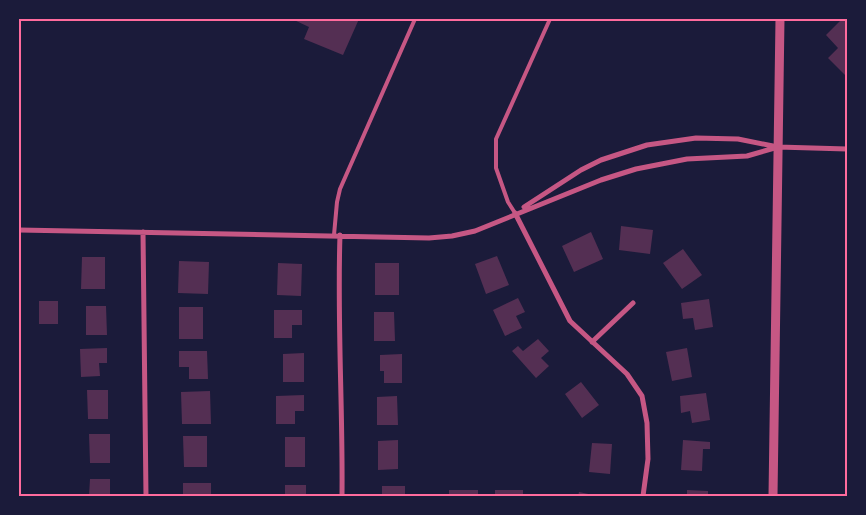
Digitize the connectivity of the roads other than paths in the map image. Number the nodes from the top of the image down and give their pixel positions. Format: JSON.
{"nodes":[{"id":1,"x":415,"y":19,"type":"edge"},
{"id":2,"x":550,"y":19,"type":"edge"},
{"id":3,"x":780,"y":19,"type":"edge"},
{"id":4,"x":778,"y":147,"type":"junction"},
{"id":5,"x":847,"y":149,"type":"edge"},
{"id":6,"x":516,"y":213,"type":"junction"},
{"id":7,"x":19,"y":230,"type":"edge"},
{"id":8,"x":143,"y":232,"type":"junction"},
{"id":9,"x":337,"y":235,"type":"junction"},
{"id":10,"x":633,"y":303,"type":"dead end"},
{"id":11,"x":592,"y":342,"type":"junction"},
{"id":12,"x":146,"y":496,"type":"edge"},
{"id":13,"x":342,"y":496,"type":"edge"},
{"id":14,"x":643,"y":496,"type":"edge"},
{"id":15,"x":773,"y":496,"type":"edge"}],
"edges":[{"from":1,"to":9,"type":"lane"},
{"from":2,"to":6,"type":"lane"},
{"from":3,"to":4,"type":"street"},
{"from":4,"to":5,"type":"street"},
{"from":4,"to":6,"type":"street"},
{"from":4,"to":6,"type":"street"},
{"from":4,"to":15,"type":"street"},
{"from":6,"to":9,"type":"street"},
{"from":6,"to":11,"type":"street"},
{"from":7,"to":8,"type":"street"},
{"from":8,"to":9,"type":"street"},
{"from":8,"to":12,"type":"street"},
{"from":9,"to":13,"type":"street"},
{"from":10,"to":11,"type":"street"},
{"from":11,"to":14,"type":"street"}]}
